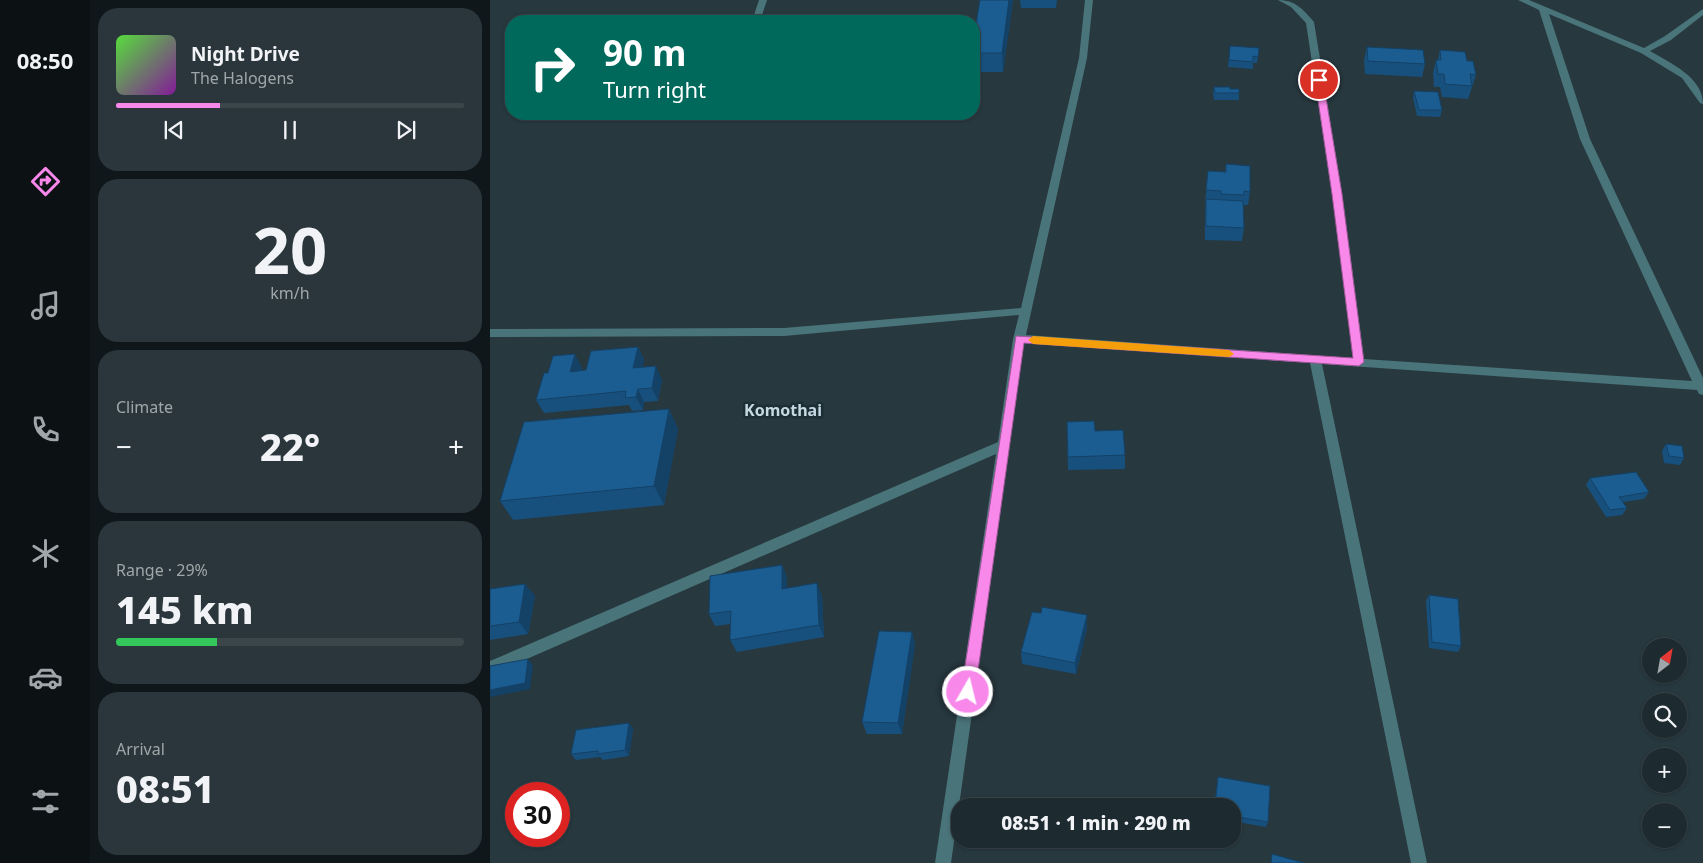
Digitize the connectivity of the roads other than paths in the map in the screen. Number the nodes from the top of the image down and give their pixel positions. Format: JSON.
{"nodes":[{"id":1,"x":763,"y":0,"type":"edge"},
{"id":2,"x":1089,"y":0,"type":"edge"},
{"id":3,"x":1282,"y":0,"type":"edge"},
{"id":4,"x":1522,"y":0,"type":"edge"},
{"id":5,"x":1543,"y":9,"type":"junction"},
{"id":6,"x":1703,"y":10,"type":"edge"},
{"id":7,"x":758,"y":15,"type":"dead end"},
{"id":8,"x":1644,"y":51,"type":"junction"},
{"id":9,"x":1703,"y":101,"type":"edge"},
{"id":10,"x":1026,"y":311,"type":"junction"},
{"id":11,"x":490,"y":333,"type":"edge"},
{"id":12,"x":1019,"y":339,"type":"junction"},
{"id":13,"x":1314,"y":360,"type":"junction"},
{"id":14,"x":1359,"y":362,"type":"junction"},
{"id":15,"x":1702,"y":389,"type":"edge"},
{"id":16,"x":1004,"y":445,"type":"junction"},
{"id":17,"x":490,"y":668,"type":"edge"},
{"id":18,"x":943,"y":863,"type":"edge"},
{"id":19,"x":1419,"y":863,"type":"edge"}],
"edges":[{"from":1,"to":7,"type":"street"},
{"from":2,"to":10,"type":"street"},
{"from":3,"to":14,"type":"street"},
{"from":4,"to":5,"type":"street"},
{"from":5,"to":8,"type":"street"},
{"from":5,"to":15,"type":"street"},
{"from":6,"to":8,"type":"street"},
{"from":8,"to":9,"type":"street"},
{"from":10,"to":11,"type":"street"},
{"from":10,"to":12,"type":"street"},
{"from":12,"to":13,"type":"street"},
{"from":12,"to":16,"type":"street"},
{"from":13,"to":14,"type":"street"},
{"from":13,"to":19,"type":"street"},
{"from":14,"to":15,"type":"street"},
{"from":16,"to":17,"type":"street"},
{"from":16,"to":18,"type":"street"}]}
